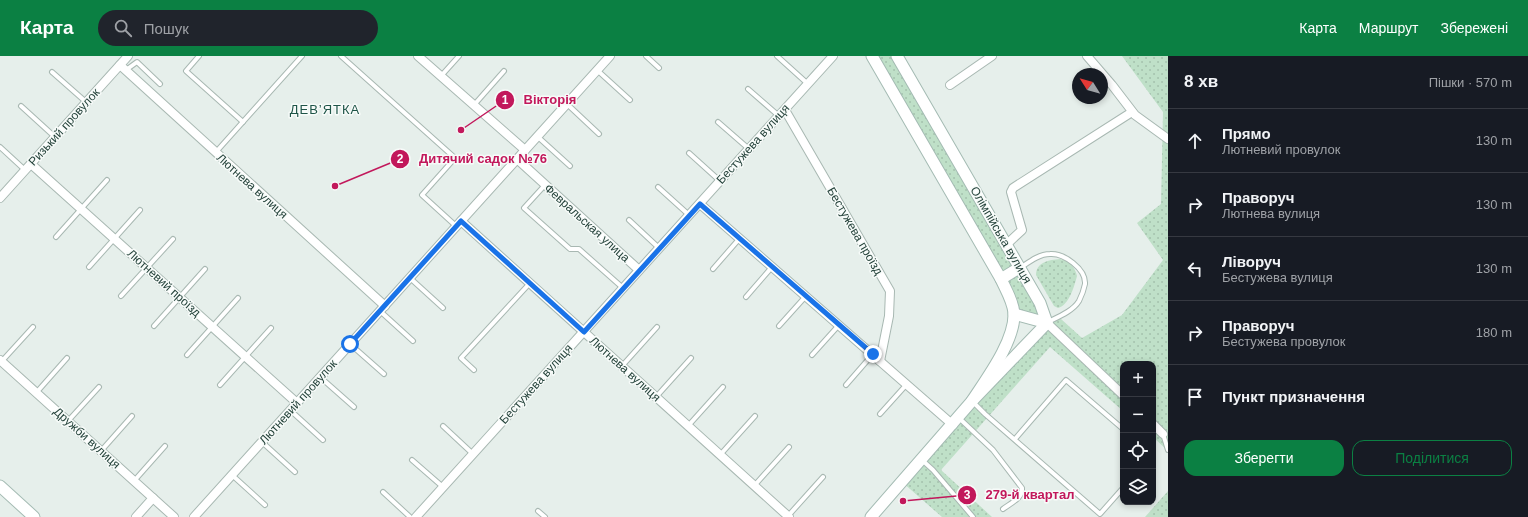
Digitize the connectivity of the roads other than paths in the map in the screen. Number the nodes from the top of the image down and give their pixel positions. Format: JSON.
{"nodes":[{"id":1,"x":128,"y":56,"type":"edge"},
{"id":2,"x":199,"y":56,"type":"edge"},
{"id":3,"x":302,"y":56,"type":"edge"},
{"id":4,"x":341,"y":56,"type":"edge"},
{"id":5,"x":418,"y":56,"type":"edge"},
{"id":6,"x":458,"y":56,"type":"edge"},
{"id":7,"x":610,"y":56,"type":"edge"},
{"id":8,"x":646,"y":56,"type":"edge"},
{"id":9,"x":777,"y":56,"type":"edge"},
{"id":10,"x":833,"y":56,"type":"edge"},
{"id":11,"x":872,"y":56,"type":"edge"},
{"id":12,"x":897,"y":56,"type":"edge"},
{"id":13,"x":992,"y":56,"type":"edge"},
{"id":14,"x":1087,"y":56,"type":"edge"},
{"id":15,"x":123,"y":68,"type":"junction"},
{"id":16,"x":659,"y":68,"type":"dead end"},
{"id":17,"x":597,"y":70,"type":"junction"},
{"id":18,"x":504,"y":71,"type":"dead end"},
{"id":19,"x":52,"y":72,"type":"dead end"},
{"id":20,"x":441,"y":76,"type":"junction"},
{"id":21,"x":160,"y":84,"type":"dead end"},
{"id":22,"x":808,"y":84,"type":"junction"},
{"id":23,"x":950,"y":85,"type":"dead end"},
{"id":24,"x":748,"y":88,"type":"dead end"},
{"id":25,"x":630,"y":100,"type":"dead end"},
{"id":26,"x":86,"y":102,"type":"junction"},
{"id":27,"x":567,"y":104,"type":"junction"},
{"id":28,"x":474,"y":105,"type":"junction"},
{"id":29,"x":21,"y":106,"type":"dead end"},
{"id":30,"x":785,"y":110,"type":"junction"},
{"id":31,"x":1132,"y":112,"type":"junction"},
{"id":32,"x":778,"y":116,"type":"junction"},
{"id":33,"x":244,"y":122,"type":"junction"},
{"id":34,"x":718,"y":122,"type":"dead end"},
{"id":35,"x":599,"y":134,"type":"dead end"},
{"id":36,"x":55,"y":137,"type":"junction"},
{"id":37,"x":538,"y":137,"type":"junction"},
{"id":38,"x":1168,"y":139,"type":"edge"},
{"id":39,"x":0,"y":148,"type":"edge"},
{"id":40,"x":525,"y":150,"type":"junction"},
{"id":41,"x":749,"y":150,"type":"junction"},
{"id":42,"x":216,"y":152,"type":"junction"},
{"id":43,"x":689,"y":154,"type":"dead end"},
{"id":44,"x":517,"y":159,"type":"junction"},
{"id":45,"x":31,"y":164,"type":"junction"},
{"id":46,"x":570,"y":166,"type":"dead end"},
{"id":47,"x":25,"y":170,"type":"junction"},
{"id":48,"x":107,"y":180,"type":"dead end"},
{"id":49,"x":720,"y":181,"type":"junction"},
{"id":50,"x":545,"y":184,"type":"junction"},
{"id":51,"x":658,"y":187,"type":"dead end"},
{"id":52,"x":0,"y":198,"type":"edge"},
{"id":53,"x":700,"y":204,"type":"junction"},
{"id":54,"x":81,"y":208,"type":"junction"},
{"id":55,"x":140,"y":210,"type":"dead end"},
{"id":56,"x":689,"y":215,"type":"junction"},
{"id":57,"x":629,"y":220,"type":"dead end"},
{"id":58,"x":459,"y":224,"type":"junction"},
{"id":59,"x":56,"y":237,"type":"dead end"},
{"id":60,"x":114,"y":238,"type":"junction"},
{"id":61,"x":740,"y":238,"type":"junction"},
{"id":62,"x":173,"y":239,"type":"dead end"},
{"id":63,"x":1006,"y":245,"type":"junction"},
{"id":64,"x":660,"y":248,"type":"junction"},
{"id":65,"x":89,"y":267,"type":"dead end"},
{"id":66,"x":772,"y":267,"type":"junction"},
{"id":67,"x":147,"y":268,"type":"junction"},
{"id":68,"x":1019,"y":268,"type":"junction"},
{"id":69,"x":206,"y":269,"type":"dead end"},
{"id":70,"x":713,"y":269,"type":"dead end"},
{"id":71,"x":639,"y":270,"type":"junction"},
{"id":72,"x":410,"y":278,"type":"junction"},
{"id":73,"x":1001,"y":279,"type":"junction"},
{"id":74,"x":530,"y":283,"type":"junction"},
{"id":75,"x":623,"y":288,"type":"junction"},
{"id":76,"x":122,"y":296,"type":"dead end"},
{"id":77,"x":806,"y":296,"type":"junction"},
{"id":78,"x":180,"y":297,"type":"junction"},
{"id":79,"x":746,"y":297,"type":"dead end"},
{"id":80,"x":238,"y":298,"type":"dead end"},
{"id":81,"x":382,"y":308,"type":"junction"},
{"id":82,"x":443,"y":308,"type":"dead end"},
{"id":83,"x":1014,"y":314,"type":"junction"},
{"id":84,"x":1047,"y":323,"type":"junction"},
{"id":85,"x":839,"y":325,"type":"junction"},
{"id":86,"x":154,"y":326,"type":"dead end"},
{"id":87,"x":779,"y":326,"type":"dead end"},
{"id":88,"x":33,"y":327,"type":"dead end"},
{"id":89,"x":212,"y":327,"type":"junction"},
{"id":90,"x":657,"y":327,"type":"dead end"},
{"id":91,"x":271,"y":328,"type":"dead end"},
{"id":92,"x":584,"y":332,"type":"junction"},
{"id":93,"x":413,"y":341,"type":"dead end"},
{"id":94,"x":350,"y":344,"type":"junction"},
{"id":95,"x":873,"y":354,"type":"junction"},
{"id":96,"x":187,"y":355,"type":"dead end"},
{"id":97,"x":812,"y":355,"type":"dead end"},
{"id":98,"x":245,"y":356,"type":"junction"},
{"id":99,"x":67,"y":358,"type":"dead end"},
{"id":100,"x":691,"y":358,"type":"dead end"},
{"id":101,"x":1,"y":360,"type":"edge"},
{"id":102,"x":880,"y":361,"type":"junction"},
{"id":103,"x":622,"y":366,"type":"junction"},
{"id":104,"x":474,"y":370,"type":"dead end"},
{"id":105,"x":384,"y":374,"type":"dead end"},
{"id":106,"x":320,"y":377,"type":"junction"},
{"id":107,"x":906,"y":384,"type":"junction"},
{"id":108,"x":220,"y":385,"type":"dead end"},
{"id":109,"x":846,"y":385,"type":"dead end"},
{"id":110,"x":99,"y":387,"type":"dead end"},
{"id":111,"x":723,"y":388,"type":"dead end"},
{"id":112,"x":36,"y":392,"type":"junction"},
{"id":113,"x":1120,"y":392,"type":"edge"},
{"id":114,"x":656,"y":397,"type":"junction"},
{"id":115,"x":972,"y":401,"type":"junction"},
{"id":116,"x":297,"y":403,"type":"junction"},
{"id":117,"x":354,"y":407,"type":"dead end"},
{"id":118,"x":290,"y":410,"type":"junction"},
{"id":119,"x":880,"y":414,"type":"dead end"},
{"id":120,"x":132,"y":416,"type":"dead end"},
{"id":121,"x":755,"y":416,"type":"dead end"},
{"id":122,"x":68,"y":421,"type":"junction"},
{"id":123,"x":956,"y":422,"type":"junction"},
{"id":124,"x":443,"y":426,"type":"dead end"},
{"id":125,"x":688,"y":426,"type":"junction"},
{"id":126,"x":1120,"y":426,"type":"edge"},
{"id":127,"x":1156,"y":427,"type":"edge"},
{"id":128,"x":1163,"y":434,"type":"joint"},
{"id":129,"x":1014,"y":439,"type":"junction"},
{"id":130,"x":324,"y":440,"type":"dead end"},
{"id":131,"x":262,"y":442,"type":"junction"},
{"id":132,"x":165,"y":446,"type":"dead end"},
{"id":133,"x":789,"y":447,"type":"dead end"},
{"id":134,"x":1168,"y":450,"type":"edge"},
{"id":135,"x":101,"y":451,"type":"junction"},
{"id":136,"x":473,"y":454,"type":"junction"},
{"id":137,"x":720,"y":455,"type":"junction"},
{"id":138,"x":412,"y":460,"type":"dead end"},
{"id":139,"x":922,"y":460,"type":"junction"},
{"id":140,"x":295,"y":472,"type":"dead end"},
{"id":141,"x":232,"y":475,"type":"junction"},
{"id":142,"x":822,"y":477,"type":"dead end"},
{"id":143,"x":134,"y":481,"type":"junction"},
{"id":144,"x":0,"y":486,"type":"edge"},
{"id":145,"x":754,"y":486,"type":"junction"},
{"id":146,"x":443,"y":487,"type":"junction"},
{"id":147,"x":1120,"y":491,"type":"edge"},
{"id":148,"x":383,"y":492,"type":"dead end"},
{"id":149,"x":0,"y":496,"type":"edge"},
{"id":150,"x":153,"y":498,"type":"junction"},
{"id":151,"x":265,"y":505,"type":"dead end"},
{"id":152,"x":1003,"y":509,"type":"dead end"},
{"id":153,"x":538,"y":511,"type":"dead end"},
{"id":154,"x":788,"y":516,"type":"edge"},
{"id":155,"x":23,"y":517,"type":"edge"},
{"id":156,"x":34,"y":517,"type":"edge"},
{"id":157,"x":136,"y":517,"type":"edge"},
{"id":158,"x":174,"y":517,"type":"edge"},
{"id":159,"x":194,"y":517,"type":"edge"},
{"id":160,"x":410,"y":517,"type":"edge"},
{"id":161,"x":416,"y":517,"type":"edge"},
{"id":162,"x":544,"y":517,"type":"edge"},
{"id":163,"x":871,"y":517,"type":"edge"},
{"id":164,"x":973,"y":517,"type":"edge"}],
"edges":[{"from":1,"to":15,"type":"street","name":"Ризький провулок"},
{"from":2,"to":33,"type":"lane"},
{"from":3,"to":33,"type":"lane"},
{"from":4,"to":58,"type":"lane"},
{"from":5,"to":20,"type":"street"},
{"from":6,"to":20,"type":"lane"},
{"from":7,"to":17,"type":"street","name":"Лютневий провулок"},
{"from":8,"to":16,"type":"lane"},
{"from":9,"to":22,"type":"lane"},
{"from":10,"to":22,"type":"street","name":"Бестужева вулиця"},
{"from":11,"to":73,"type":"main road","name":"Олімпійська вулиця"},
{"from":12,"to":63,"type":"main road","name":"Олімпійська вулиця"},
{"from":13,"to":23,"type":"street"},
{"from":14,"to":31,"type":"street"},
{"from":15,"to":21,"type":"lane"},
{"from":15,"to":26,"type":"street","name":"Ризький провулок"},
{"from":15,"to":42,"type":"street","name":"Лютнева вулиця"},
{"from":17,"to":25,"type":"lane"},
{"from":17,"to":27,"type":"street","name":"Лютневий провулок"},
{"from":18,"to":28,"type":"lane"},
{"from":19,"to":26,"type":"lane"},
{"from":20,"to":28,"type":"street"},
{"from":22,"to":30,"type":"street","name":"Бестужева вулиця"},
{"from":24,"to":32,"type":"lane"},
{"from":26,"to":36,"type":"street","name":"Ризький провулок"},
{"from":27,"to":35,"type":"lane"},
{"from":27,"to":37,"type":"street","name":"Лютневий провулок"},
{"from":28,"to":40,"type":"street"},
{"from":29,"to":36,"type":"lane"},
{"from":30,"to":32,"type":"street","name":"Бестужева вулиця"},
{"from":30,"to":102,"type":"street","name":"Бестужева проїзд"},
{"from":31,"to":38,"type":"street"},
{"from":31,"to":63,"type":"street"},
{"from":32,"to":41,"type":"street","name":"Бестужева вулиця"},
{"from":33,"to":42,"type":"lane"},
{"from":34,"to":41,"type":"lane"},
{"from":36,"to":45,"type":"street","name":"Ризький провулок"},
{"from":37,"to":40,"type":"street","name":"Лютневий провулок"},
{"from":37,"to":46,"type":"lane"},
{"from":39,"to":47,"type":"lane"},
{"from":40,"to":44,"type":"street","name":"Лютневий провулок"},
{"from":41,"to":49,"type":"street","name":"Бестужева вулиця"},
{"from":42,"to":81,"type":"street","name":"Лютнева вулиця"},
{"from":43,"to":49,"type":"lane"},
{"from":44,"to":50,"type":"street","name":"Февральская улица"},
{"from":44,"to":58,"type":"street","name":"Лютневий провулок"},
{"from":45,"to":47,"type":"street","name":"Ризький провулок"},
{"from":45,"to":54,"type":"street","name":"Лютневий проїзд"},
{"from":47,"to":52,"type":"street","name":"Ризький провулок"},
{"from":48,"to":54,"type":"lane"},
{"from":49,"to":53,"type":"street","name":"Бестужева вулиця"},
{"from":50,"to":71,"type":"street","name":"Февральская улица"},
{"from":50,"to":75,"type":"lane"},
{"from":51,"to":56,"type":"lane"},
{"from":53,"to":56,"type":"street","name":"Бестужева вулиця"},
{"from":53,"to":61,"type":"street"},
{"from":54,"to":59,"type":"lane"},
{"from":54,"to":60,"type":"street","name":"Лютневий проїзд"},
{"from":55,"to":60,"type":"lane"},
{"from":56,"to":64,"type":"street","name":"Бестужева вулиця"},
{"from":57,"to":64,"type":"lane"},
{"from":58,"to":72,"type":"street","name":"Лютневий провулок"},
{"from":58,"to":74,"type":"street","name":"Лютнева вулиця"},
{"from":60,"to":65,"type":"lane"},
{"from":60,"to":67,"type":"street","name":"Лютневий проїзд"},
{"from":61,"to":66,"type":"street"},
{"from":61,"to":70,"type":"lane"},
{"from":62,"to":67,"type":"lane"},
{"from":63,"to":68,"type":"main road","name":"Олімпійська вулиця"},
{"from":64,"to":71,"type":"street","name":"Бестужева вулиця"},
{"from":66,"to":77,"type":"street"},
{"from":66,"to":79,"type":"lane"},
{"from":67,"to":76,"type":"lane"},
{"from":67,"to":78,"type":"street","name":"Лютневий проїзд"},
{"from":68,"to":73,"type":"main road"},
{"from":68,"to":84,"type":"main road","name":"Олімпійська вулиця"},
{"from":68,"to":84,"type":"lane"},
{"from":69,"to":78,"type":"lane"},
{"from":71,"to":75,"type":"street","name":"Бестужева вулиця"},
{"from":72,"to":81,"type":"street","name":"Лютневий провулок"},
{"from":72,"to":82,"type":"lane"},
{"from":73,"to":83,"type":"main road","name":"Олімпійська вулиця"},
{"from":74,"to":92,"type":"street","name":"Лютнева вулиця"},
{"from":74,"to":104,"type":"lane"},
{"from":75,"to":92,"type":"street","name":"Бестужева вулиця"},
{"from":77,"to":85,"type":"street"},
{"from":77,"to":87,"type":"lane"},
{"from":78,"to":86,"type":"lane"},
{"from":78,"to":89,"type":"street","name":"Лютневий проїзд"},
{"from":80,"to":89,"type":"lane"},
{"from":81,"to":93,"type":"lane"},
{"from":81,"to":94,"type":"street","name":"Лютневий провулок"},
{"from":83,"to":84,"type":"main road"},
{"from":83,"to":115,"type":"main road","name":"Олімпійська вулиця"},
{"from":84,"to":113,"type":"street"},
{"from":84,"to":115,"type":"main road","name":"Олімпійська вулиця"},
{"from":85,"to":95,"type":"street"},
{"from":85,"to":97,"type":"lane"},
{"from":88,"to":101,"type":"lane"},
{"from":89,"to":96,"type":"lane"},
{"from":89,"to":98,"type":"street","name":"Лютневий проїзд"},
{"from":90,"to":103,"type":"lane"},
{"from":91,"to":98,"type":"lane"},
{"from":92,"to":103,"type":"street","name":"Лютнева вулиця"},
{"from":92,"to":136,"type":"street","name":"Бестужева вулиця"},
{"from":94,"to":105,"type":"lane"},
{"from":94,"to":106,"type":"street","name":"Лютневий провулок"},
{"from":95,"to":102,"type":"street"},
{"from":95,"to":109,"type":"lane"},
{"from":98,"to":108,"type":"lane"},
{"from":98,"to":116,"type":"street","name":"Лютневий проїзд"},
{"from":99,"to":112,"type":"lane"},
{"from":100,"to":114,"type":"lane"},
{"from":101,"to":112,"type":"street","name":"Дружби вулиця"},
{"from":102,"to":107,"type":"street"},
{"from":103,"to":114,"type":"street","name":"Лютнева вулиця"},
{"from":106,"to":116,"type":"street","name":"Лютневий провулок"},
{"from":106,"to":117,"type":"lane"},
{"from":107,"to":119,"type":"lane"},
{"from":107,"to":123,"type":"street"},
{"from":110,"to":122,"type":"lane"},
{"from":111,"to":125,"type":"lane"},
{"from":112,"to":122,"type":"street","name":"Дружби вулиця"},
{"from":114,"to":125,"type":"street","name":"Лютнева вулиця"},
{"from":115,"to":123,"type":"main road","name":"Олімпійська вулиця"},
{"from":115,"to":129,"type":"lane"},
{"from":116,"to":118,"type":"street","name":"Лютневий провулок"},
{"from":118,"to":130,"type":"lane"},
{"from":118,"to":131,"type":"street","name":"Лютневий провулок"},
{"from":120,"to":135,"type":"lane"},
{"from":121,"to":137,"type":"lane"},
{"from":122,"to":135,"type":"street","name":"Дружби вулиця"},
{"from":123,"to":139,"type":"main road","name":"Олімпійська вулиця"},
{"from":123,"to":152,"type":"lane"},
{"from":124,"to":136,"type":"lane"},
{"from":125,"to":137,"type":"street","name":"Лютнева вулиця"},
{"from":126,"to":129,"type":"lane"},
{"from":127,"to":128,"type":"street"},
{"from":128,"to":134,"type":"lane"},
{"from":129,"to":147,"type":"lane"},
{"from":131,"to":140,"type":"lane"},
{"from":131,"to":141,"type":"street","name":"Лютневий провулок"},
{"from":132,"to":143,"type":"lane"},
{"from":133,"to":145,"type":"lane"},
{"from":135,"to":143,"type":"street","name":"Дружби вулиця"},
{"from":136,"to":146,"type":"street","name":"Бестужева вулиця"},
{"from":137,"to":145,"type":"street","name":"Лютнева вулиця"},
{"from":138,"to":146,"type":"lane"},
{"from":139,"to":163,"type":"main road","name":"Олімпійська вулиця"},
{"from":139,"to":164,"type":"lane"},
{"from":141,"to":151,"type":"lane"},
{"from":141,"to":159,"type":"street","name":"Лютневий провулок"},
{"from":142,"to":154,"type":"lane"},
{"from":143,"to":150,"type":"street","name":"Дружби вулиця"},
{"from":144,"to":156,"type":"main road"},
{"from":145,"to":154,"type":"street","name":"Лютнева вулиця"},
{"from":146,"to":161,"type":"street","name":"Бестужева вулиця"},
{"from":148,"to":160,"type":"lane"},
{"from":149,"to":155,"type":"main road"},
{"from":150,"to":157,"type":"street"},
{"from":150,"to":158,"type":"street","name":"Дружби вулиця"},
{"from":153,"to":162,"type":"lane"}]}
